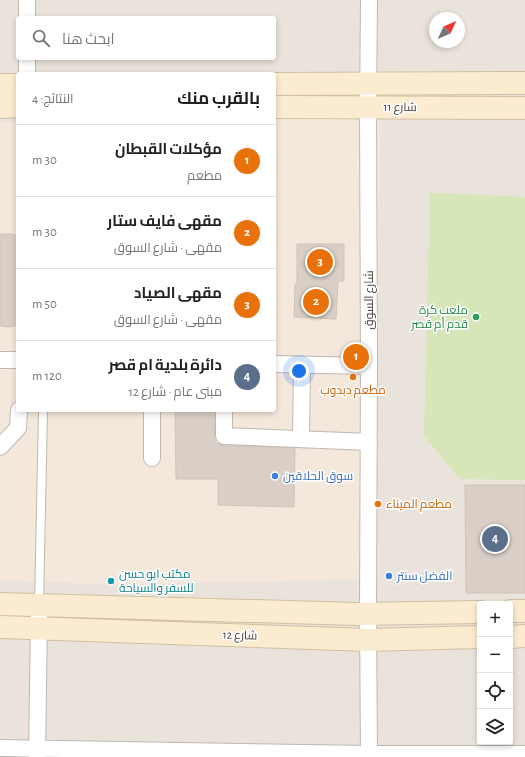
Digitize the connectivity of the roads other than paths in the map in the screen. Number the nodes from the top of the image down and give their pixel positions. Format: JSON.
{"nodes":[{"id":1,"x":27,"y":0,"type":"edge"},
{"id":2,"x":369,"y":0,"type":"edge"},
{"id":3,"x":27,"y":16,"type":"edge"},
{"id":4,"x":27,"y":60,"type":"edge"},
{"id":5,"x":27,"y":72,"type":"edge"},
{"id":6,"x":525,"y":83,"type":"edge"},
{"id":7,"x":276,"y":84,"type":"edge"},
{"id":8,"x":368,"y":84,"type":"junction"},
{"id":9,"x":0,"y":85,"type":"edge"},
{"id":10,"x":16,"y":85,"type":"edge"},
{"id":11,"x":0,"y":106,"type":"edge"},
{"id":12,"x":16,"y":106,"type":"edge"},
{"id":13,"x":276,"y":107,"type":"edge"},
{"id":14,"x":368,"y":107,"type":"junction"},
{"id":15,"x":525,"y":108,"type":"edge"},
{"id":16,"x":0,"y":360,"type":"edge"},
{"id":17,"x":16,"y":360,"type":"edge"},
{"id":18,"x":276,"y":364,"type":"edge"},
{"id":19,"x":302,"y":365,"type":"junction"},
{"id":20,"x":369,"y":366,"type":"junction"},
{"id":21,"x":19,"y":412,"type":"edge"},
{"id":22,"x":43,"y":412,"type":"edge"},
{"id":23,"x":152,"y":412,"type":"edge"},
{"id":24,"x":224,"y":412,"type":"edge"},
{"id":25,"x":301,"y":439,"type":"junction"},
{"id":26,"x":369,"y":442,"type":"junction"},
{"id":27,"x":0,"y":447,"type":"edge"},
{"id":28,"x":152,"y":458,"type":"dead end"},
{"id":29,"x":0,"y":604,"type":"edge"},
{"id":30,"x":39,"y":606,"type":"junction"},
{"id":31,"x":513,"y":611,"type":"edge"},
{"id":32,"x":525,"y":611,"type":"edge"},
{"id":33,"x":477,"y":612,"type":"edge"},
{"id":34,"x":368,"y":613,"type":"junction"},
{"id":35,"x":0,"y":627,"type":"edge"},
{"id":36,"x":39,"y":628,"type":"junction"},
{"id":37,"x":525,"y":636,"type":"edge"},
{"id":38,"x":513,"y":637,"type":"edge"},
{"id":39,"x":477,"y":638,"type":"edge"},
{"id":40,"x":368,"y":640,"type":"junction"},
{"id":41,"x":0,"y":748,"type":"edge"},
{"id":42,"x":37,"y":752,"type":"edge"},
{"id":43,"x":525,"y":754,"type":"edge"},
{"id":44,"x":369,"y":756,"type":"edge"}],
"edges":[{"from":1,"to":3,"type":"street"},
{"from":2,"to":8,"type":"street","name":"شارع السوق"},
{"from":4,"to":5,"type":"street"},
{"from":6,"to":8,"type":"street","name":"شارع 11"},
{"from":7,"to":8,"type":"street","name":"شارع 11"},
{"from":8,"to":14,"type":"street","name":"شارع السوق"},
{"from":9,"to":10,"type":"street"},
{"from":11,"to":12,"type":"street"},
{"from":13,"to":14,"type":"street","name":"شارع 11"},
{"from":14,"to":15,"type":"street","name":"شارع 11"},
{"from":14,"to":20,"type":"street","name":"شارع السوق"},
{"from":16,"to":17,"type":"street"},
{"from":18,"to":19,"type":"street"},
{"from":19,"to":20,"type":"street"},
{"from":19,"to":25,"type":"street"},
{"from":20,"to":26,"type":"street","name":"شارع السوق"},
{"from":21,"to":27,"type":"street"},
{"from":22,"to":30,"type":"lane"},
{"from":23,"to":28,"type":"street"},
{"from":24,"to":25,"type":"street"},
{"from":25,"to":26,"type":"street"},
{"from":26,"to":34,"type":"street","name":"شارع السوق"},
{"from":29,"to":30,"type":"street","name":"شارع 12"},
{"from":30,"to":34,"type":"street","name":"شارع 12"},
{"from":30,"to":36,"type":"street"},
{"from":31,"to":32,"type":"street"},
{"from":33,"to":34,"type":"street","name":"شارع 12"},
{"from":34,"to":40,"type":"street","name":"شارع السوق"},
{"from":35,"to":36,"type":"street","name":"شارع 12"},
{"from":36,"to":40,"type":"street","name":"شارع 12"},
{"from":36,"to":42,"type":"street"},
{"from":37,"to":38,"type":"street"},
{"from":39,"to":40,"type":"street","name":"شارع 12"},
{"from":40,"to":44,"type":"street","name":"شارع السوق"},
{"from":41,"to":42,"type":"street"},
{"from":42,"to":44,"type":"street"},
{"from":43,"to":44,"type":"street"}]}
